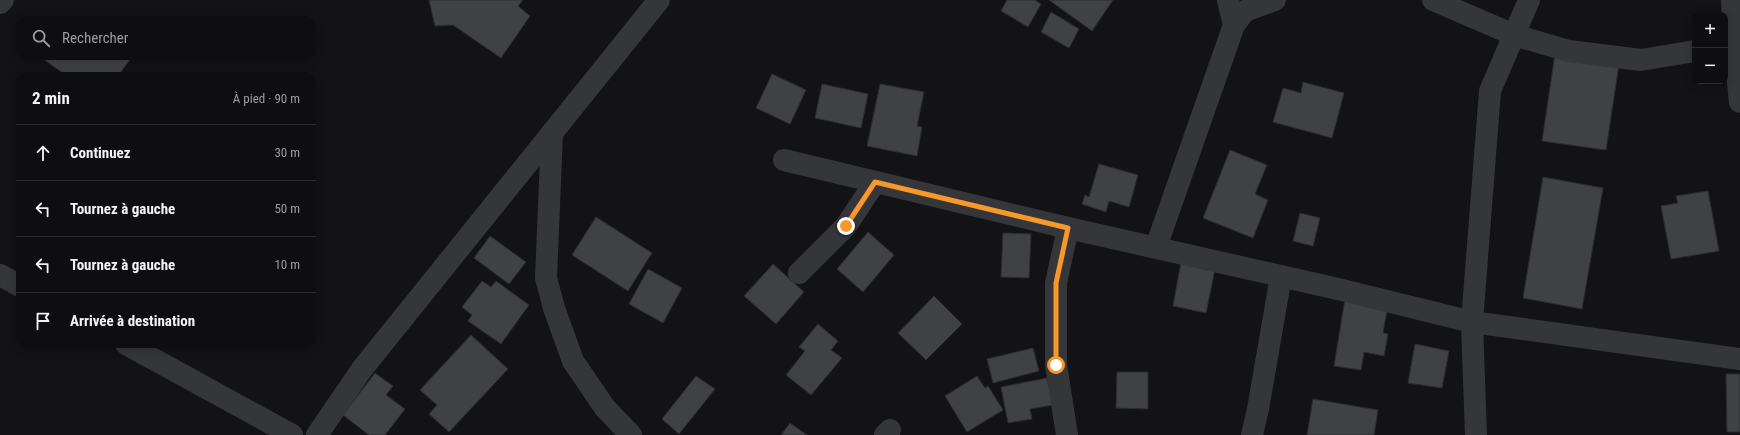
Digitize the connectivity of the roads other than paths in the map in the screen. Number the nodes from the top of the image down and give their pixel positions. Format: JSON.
{"nodes":[{"id":1,"x":3,"y":0,"type":"edge"},
{"id":2,"x":659,"y":0,"type":"edge"},
{"id":3,"x":1228,"y":0,"type":"edge"},
{"id":4,"x":1275,"y":0,"type":"edge"},
{"id":5,"x":1433,"y":0,"type":"edge"},
{"id":6,"x":1529,"y":0,"type":"edge"},
{"id":7,"x":1732,"y":0,"type":"edge"},
{"id":8,"x":0,"y":3,"type":"edge"},
{"id":9,"x":1234,"y":26,"type":"junction"},
{"id":10,"x":1514,"y":35,"type":"junction"},
{"id":11,"x":1733,"y":45,"type":"edge"},
{"id":12,"x":1692,"y":52,"type":"edge"},
{"id":13,"x":1740,"y":102,"type":"edge"},
{"id":14,"x":552,"y":133,"type":"junction"},
{"id":15,"x":784,"y":160,"type":"dead end"},
{"id":16,"x":875,"y":182,"type":"junction"},
{"id":17,"x":1068,"y":228,"type":"junction"},
{"id":18,"x":1156,"y":247,"type":"junction"},
{"id":19,"x":799,"y":273,"type":"dead end"},
{"id":20,"x":0,"y":275,"type":"edge"},
{"id":21,"x":1281,"y":276,"type":"junction"},
{"id":22,"x":16,"y":284,"type":"edge"},
{"id":23,"x":1472,"y":322,"type":"junction"},
{"id":24,"x":133,"y":348,"type":"edge"},
{"id":25,"x":1740,"y":359,"type":"edge"},
{"id":26,"x":292,"y":435,"type":"edge"},
{"id":27,"x":317,"y":435,"type":"edge"},
{"id":28,"x":631,"y":435,"type":"edge"},
{"id":29,"x":1067,"y":435,"type":"edge"},
{"id":30,"x":1252,"y":435,"type":"edge"},
{"id":31,"x":1476,"y":435,"type":"edge"}],
"edges":[{"from":1,"to":8,"type":"street"},
{"from":2,"to":14,"type":"street"},
{"from":3,"to":9,"type":"street"},
{"from":4,"to":9,"type":"street"},
{"from":5,"to":10,"type":"street"},
{"from":6,"to":10,"type":"street"},
{"from":7,"to":11,"type":"street"},
{"from":9,"to":18,"type":"street"},
{"from":10,"to":12,"type":"street"},
{"from":10,"to":23,"type":"street"},
{"from":11,"to":13,"type":"street"},
{"from":14,"to":27,"type":"street"},
{"from":14,"to":28,"type":"street"},
{"from":15,"to":16,"type":"street"},
{"from":16,"to":17,"type":"street"},
{"from":16,"to":19,"type":"street"},
{"from":17,"to":18,"type":"street"},
{"from":17,"to":29,"type":"street"},
{"from":18,"to":21,"type":"street"},
{"from":20,"to":22,"type":"street"},
{"from":21,"to":23,"type":"street"},
{"from":21,"to":30,"type":"street"},
{"from":23,"to":25,"type":"street"},
{"from":23,"to":31,"type":"street"},
{"from":24,"to":26,"type":"street"}]}
